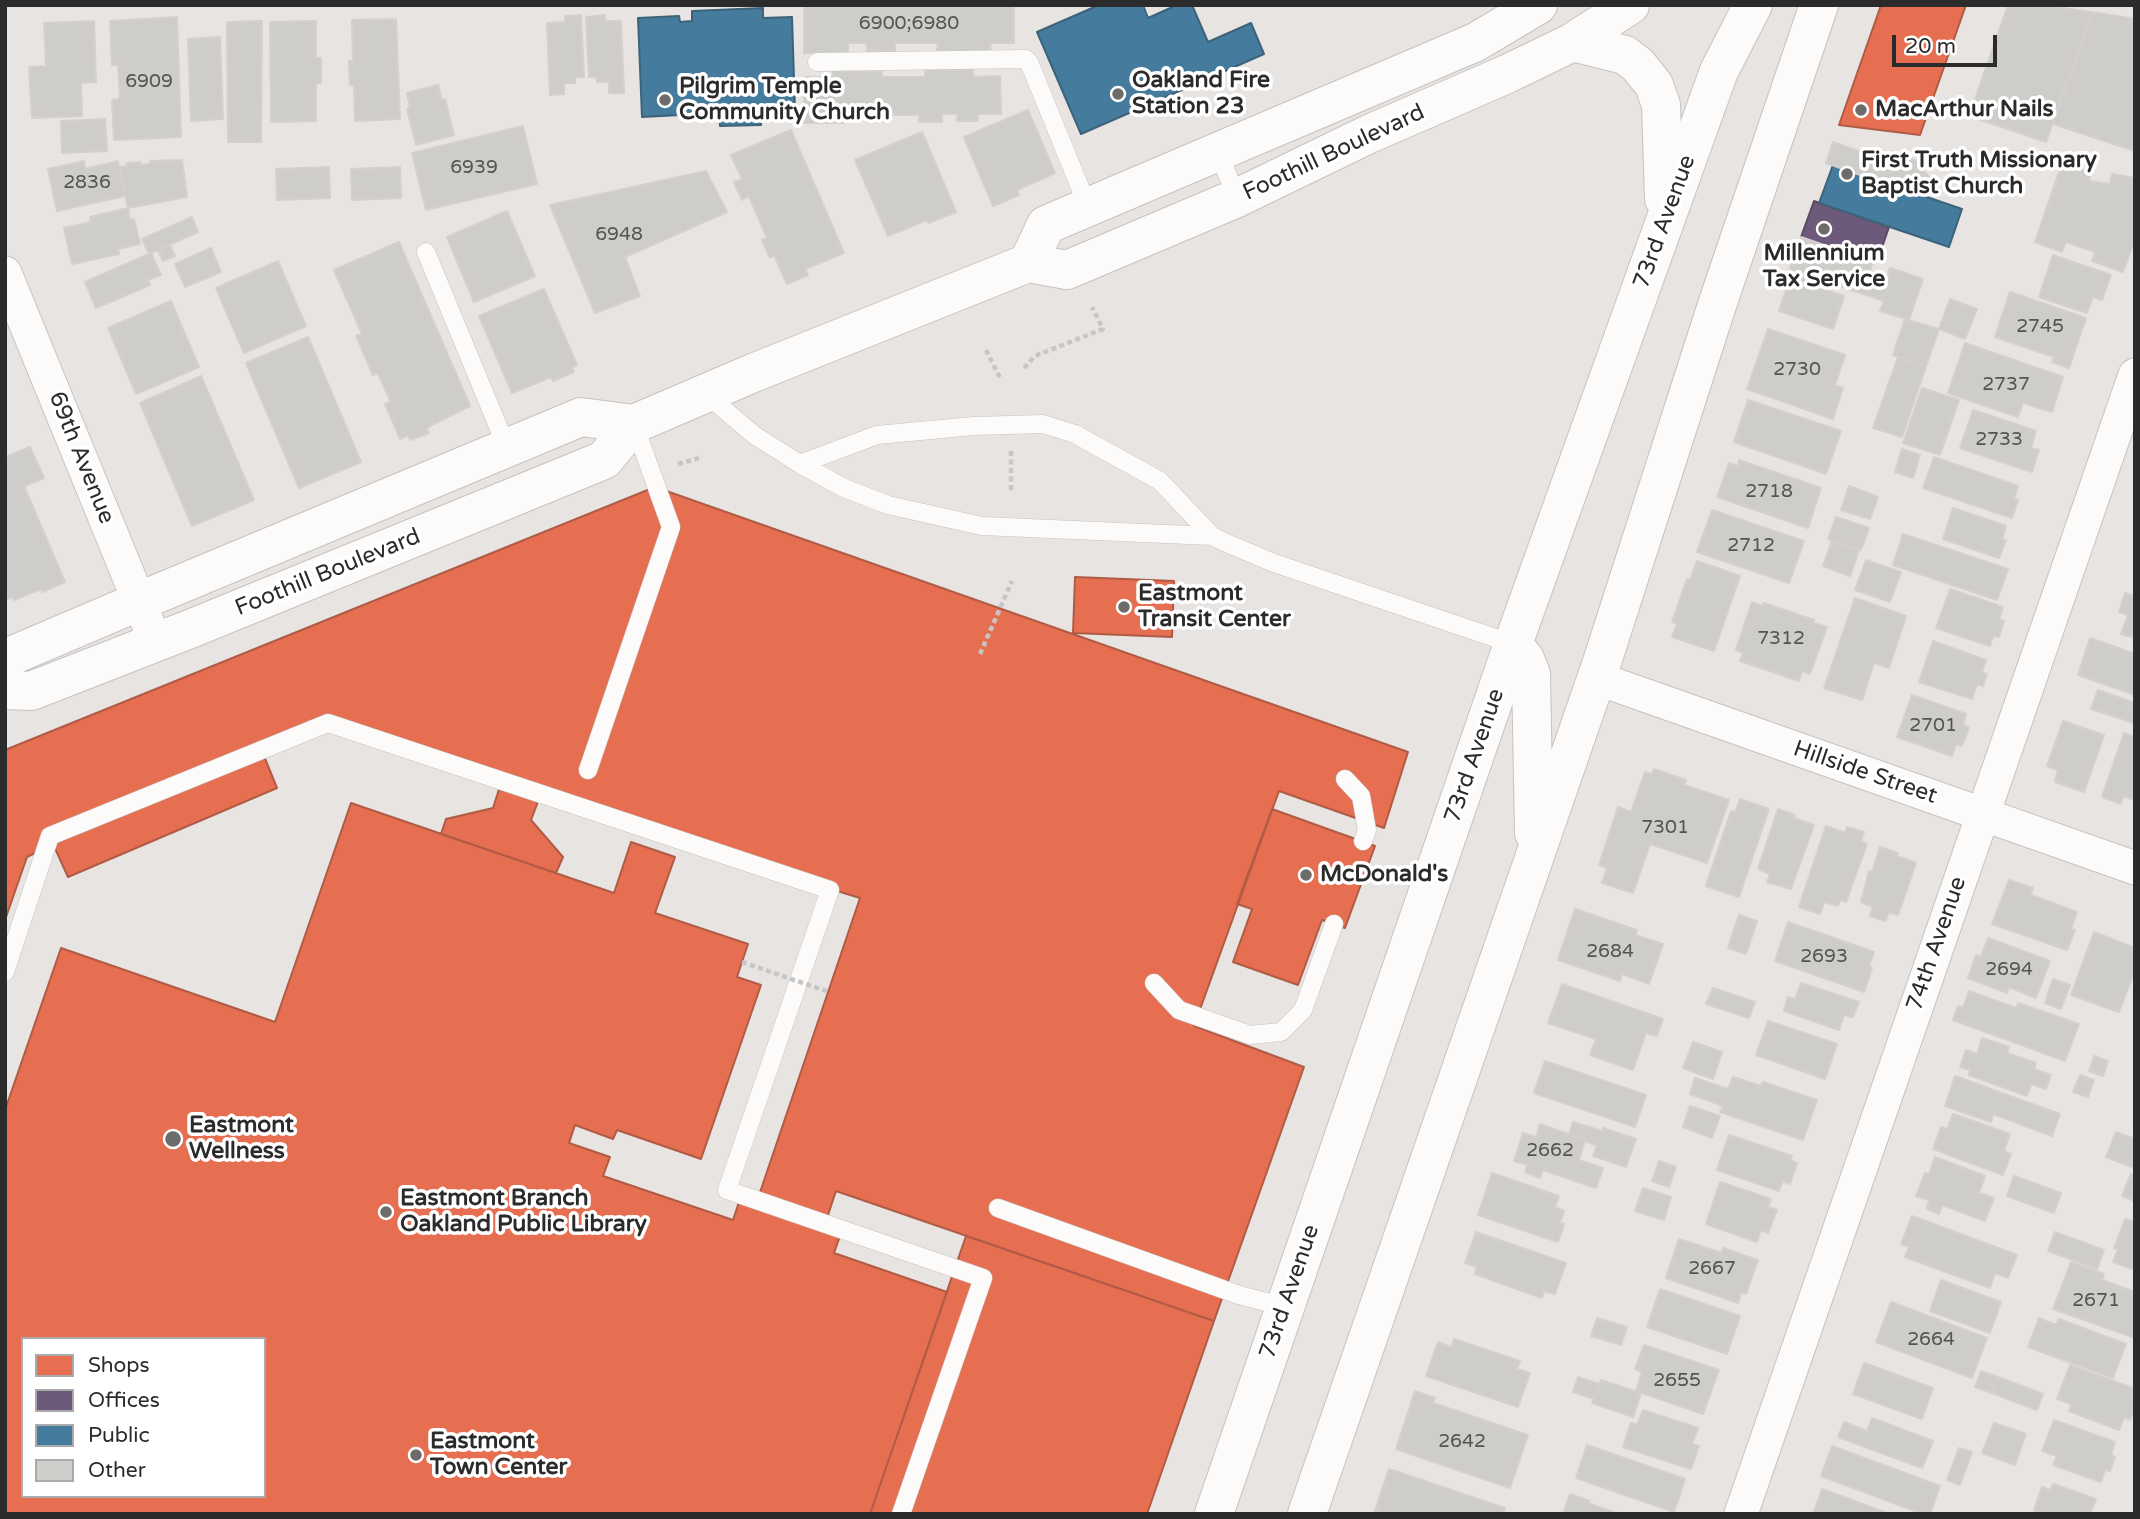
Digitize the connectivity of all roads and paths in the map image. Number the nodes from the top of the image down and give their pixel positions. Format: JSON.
{"nodes":[{"id":1,"x":1482,"y":5,"type":"edge"},
{"id":2,"x":1538,"y":5,"type":"edge"},
{"id":3,"x":1630,"y":5,"type":"edge"},
{"id":4,"x":1753,"y":5,"type":"edge"},
{"id":5,"x":1819,"y":5,"type":"edge"},
{"id":6,"x":1573,"y":42,"type":"junction"},
{"id":7,"x":1476,"y":43,"type":"junction"},
{"id":8,"x":817,"y":62,"type":"dead end"},
{"id":9,"x":1218,"y":152,"type":"junction"},
{"id":10,"x":1237,"y":198,"type":"junction"},
{"id":11,"x":1088,"y":207,"type":"junction"},
{"id":12,"x":1665,"y":220,"type":"junction"},
{"id":13,"x":426,"y":252,"type":"dead end"},
{"id":14,"x":1028,"y":262,"type":"junction"},
{"id":15,"x":8,"y":288,"type":"edge"},
{"id":16,"x":1092,"y":307,"type":"dead end"},
{"id":17,"x":986,"y":350,"type":"dead end"},
{"id":18,"x":1024,"y":368,"type":"dead end"},
{"id":19,"x":2135,"y":375,"type":"edge"},
{"id":20,"x":1000,"y":378,"type":"dead end"},
{"id":21,"x":706,"y":394,"type":"junction"},
{"id":22,"x":634,"y":424,"type":"junction"},
{"id":23,"x":507,"y":448,"type":"junction"},
{"id":24,"x":1011,"y":449,"type":"dead end"},
{"id":25,"x":699,"y":458,"type":"dead end"},
{"id":26,"x":678,"y":464,"type":"dead end"},
{"id":27,"x":800,"y":464,"type":"junction"},
{"id":28,"x":1011,"y":492,"type":"dead end"},
{"id":29,"x":1212,"y":536,"type":"junction"},
{"id":30,"x":1012,"y":581,"type":"dead end"},
{"id":31,"x":140,"y":601,"type":"junction"},
{"id":32,"x":156,"y":643,"type":"junction"},
{"id":33,"x":1513,"y":644,"type":"junction"},
{"id":34,"x":980,"y":654,"type":"dead end"},
{"id":35,"x":5,"y":663,"type":"edge"},
{"id":36,"x":1596,"y":678,"type":"junction"},
{"id":37,"x":5,"y":690,"type":"edge"},
{"id":38,"x":589,"y":770,"type":"dead end"},
{"id":39,"x":1345,"y":779,"type":"dead end"},
{"id":40,"x":1982,"y":814,"type":"junction"},
{"id":41,"x":1363,"y":841,"type":"dead end"},
{"id":42,"x":1534,"y":860,"type":"junction"},
{"id":43,"x":2135,"y":868,"type":"edge"},
{"id":44,"x":1334,"y":924,"type":"dead end"},
{"id":45,"x":742,"y":962,"type":"dead end"},
{"id":46,"x":5,"y":972,"type":"edge"},
{"id":47,"x":1154,"y":983,"type":"dead end"},
{"id":48,"x":829,"y":992,"type":"dead end"},
{"id":49,"x":998,"y":1208,"type":"dead end"},
{"id":50,"x":1285,"y":1307,"type":"junction"},
{"id":51,"x":901,"y":1514,"type":"edge"},
{"id":52,"x":1214,"y":1514,"type":"edge"},
{"id":53,"x":1307,"y":1514,"type":"edge"},
{"id":54,"x":1741,"y":1514,"type":"edge"}],
"edges":[{"from":1,"to":7,"type":"main road"},
{"from":2,"to":7,"type":"main road","name":"Foothill Boulevard"},
{"from":3,"to":6,"type":"main road","name":"Foothill Boulevard"},
{"from":4,"to":12,"type":"main road","name":"73rd Avenue"},
{"from":5,"to":36,"type":"main road"},
{"from":6,"to":10,"type":"main road","name":"Foothill Boulevard"},
{"from":6,"to":12,"type":"main road"},
{"from":7,"to":9,"type":"main road","name":"Foothill Boulevard"},
{"from":8,"to":11,"type":"lane"},
{"from":9,"to":10,"type":"lane"},
{"from":9,"to":11,"type":"main road","name":"Foothill Boulevard"},
{"from":10,"to":14,"type":"main road","name":"Foothill Boulevard"},
{"from":11,"to":14,"type":"main road","name":"Foothill Boulevard"},
{"from":12,"to":33,"type":"main road","name":"73rd Avenue"},
{"from":13,"to":23,"type":"lane"},
{"from":14,"to":21,"type":"main road","name":"Foothill Boulevard"},
{"from":15,"to":31,"type":"street","name":"69th Avenue"},
{"from":16,"to":18,"type":"path"},
{"from":17,"to":20,"type":"path"},
{"from":19,"to":40,"type":"street","name":"74th Avenue"},
{"from":21,"to":22,"type":"main road","name":"Foothill Boulevard"},
{"from":21,"to":27,"type":"lane"},
{"from":22,"to":23,"type":"main road","name":"Foothill Boulevard"},
{"from":22,"to":32,"type":"main road","name":"Foothill Boulevard"},
{"from":22,"to":38,"type":"lane"},
{"from":23,"to":31,"type":"main road","name":"Foothill Boulevard"},
{"from":24,"to":28,"type":"path"},
{"from":25,"to":26,"type":"path"},
{"from":27,"to":29,"type":"lane"},
{"from":27,"to":29,"type":"lane"},
{"from":29,"to":33,"type":"lane"},
{"from":30,"to":34,"type":"path"},
{"from":31,"to":32,"type":"street","name":"69th Avenue"},
{"from":31,"to":35,"type":"main road","name":"Foothill Boulevard"},
{"from":32,"to":37,"type":"main road","name":"Foothill Boulevard"},
{"from":33,"to":42,"type":"main road"},
{"from":33,"to":50,"type":"main road","name":"73rd Avenue"},
{"from":36,"to":40,"type":"street","name":"Hillside Street"},
{"from":36,"to":42,"type":"main road"},
{"from":39,"to":41,"type":"lane"},
{"from":40,"to":43,"type":"street","name":"Hillside Street"},
{"from":40,"to":54,"type":"street","name":"74th Avenue"},
{"from":42,"to":53,"type":"main road"},
{"from":44,"to":47,"type":"lane"},
{"from":45,"to":48,"type":"path","bridge":true},
{"from":46,"to":51,"type":"lane"},
{"from":49,"to":50,"type":"lane"},
{"from":50,"to":52,"type":"main road","name":"73rd Avenue"}]}
